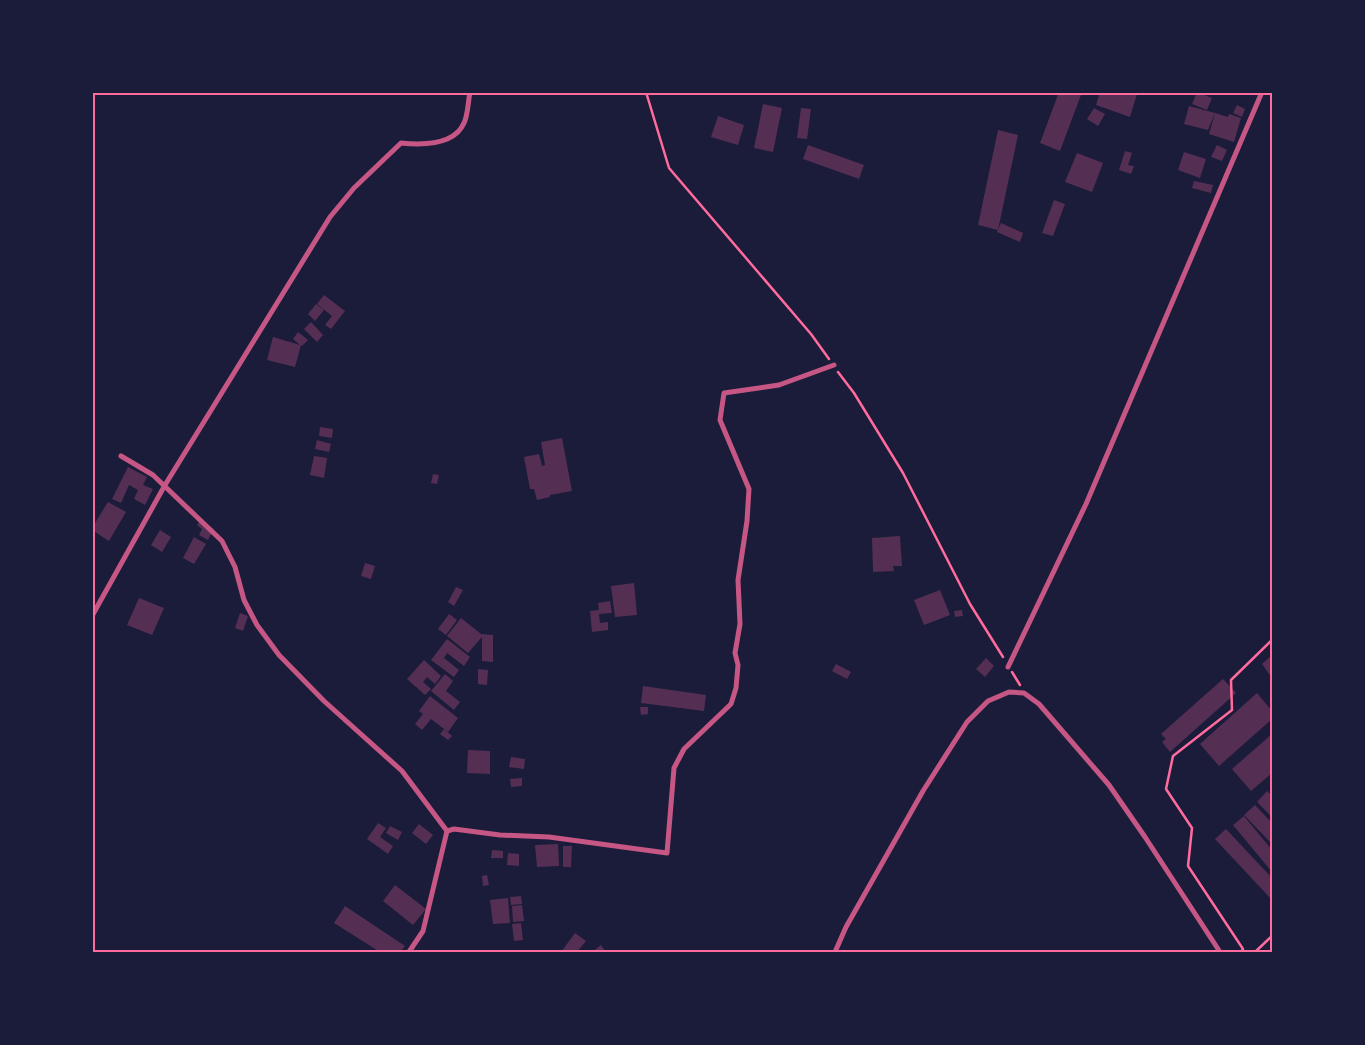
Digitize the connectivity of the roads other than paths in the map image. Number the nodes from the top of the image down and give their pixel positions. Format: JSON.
{"nodes":[{"id":1,"x":470,"y":92,"type":"edge"},
{"id":2,"x":1262,"y":92,"type":"edge"},
{"id":3,"x":834,"y":365,"type":"road end"},
{"id":4,"x":121,"y":456,"type":"dead end"},
{"id":5,"x":165,"y":485,"type":"junction"},
{"id":6,"x":92,"y":616,"type":"edge"},
{"id":7,"x":1008,"y":667,"type":"road end"},
{"id":8,"x":447,"y":831,"type":"junction"},
{"id":9,"x":409,"y":952,"type":"edge"},
{"id":10,"x":834,"y":952,"type":"edge"},
{"id":11,"x":1220,"y":952,"type":"edge"}],
"edges":[{"from":1,"to":5,"type":"street"},
{"from":2,"to":7,"type":"street"},
{"from":3,"to":8,"type":"street"},
{"from":4,"to":5,"type":"street"},
{"from":5,"to":6,"type":"street"},
{"from":5,"to":8,"type":"street"},
{"from":8,"to":9,"type":"street"},
{"from":10,"to":11,"type":"street"}]}
